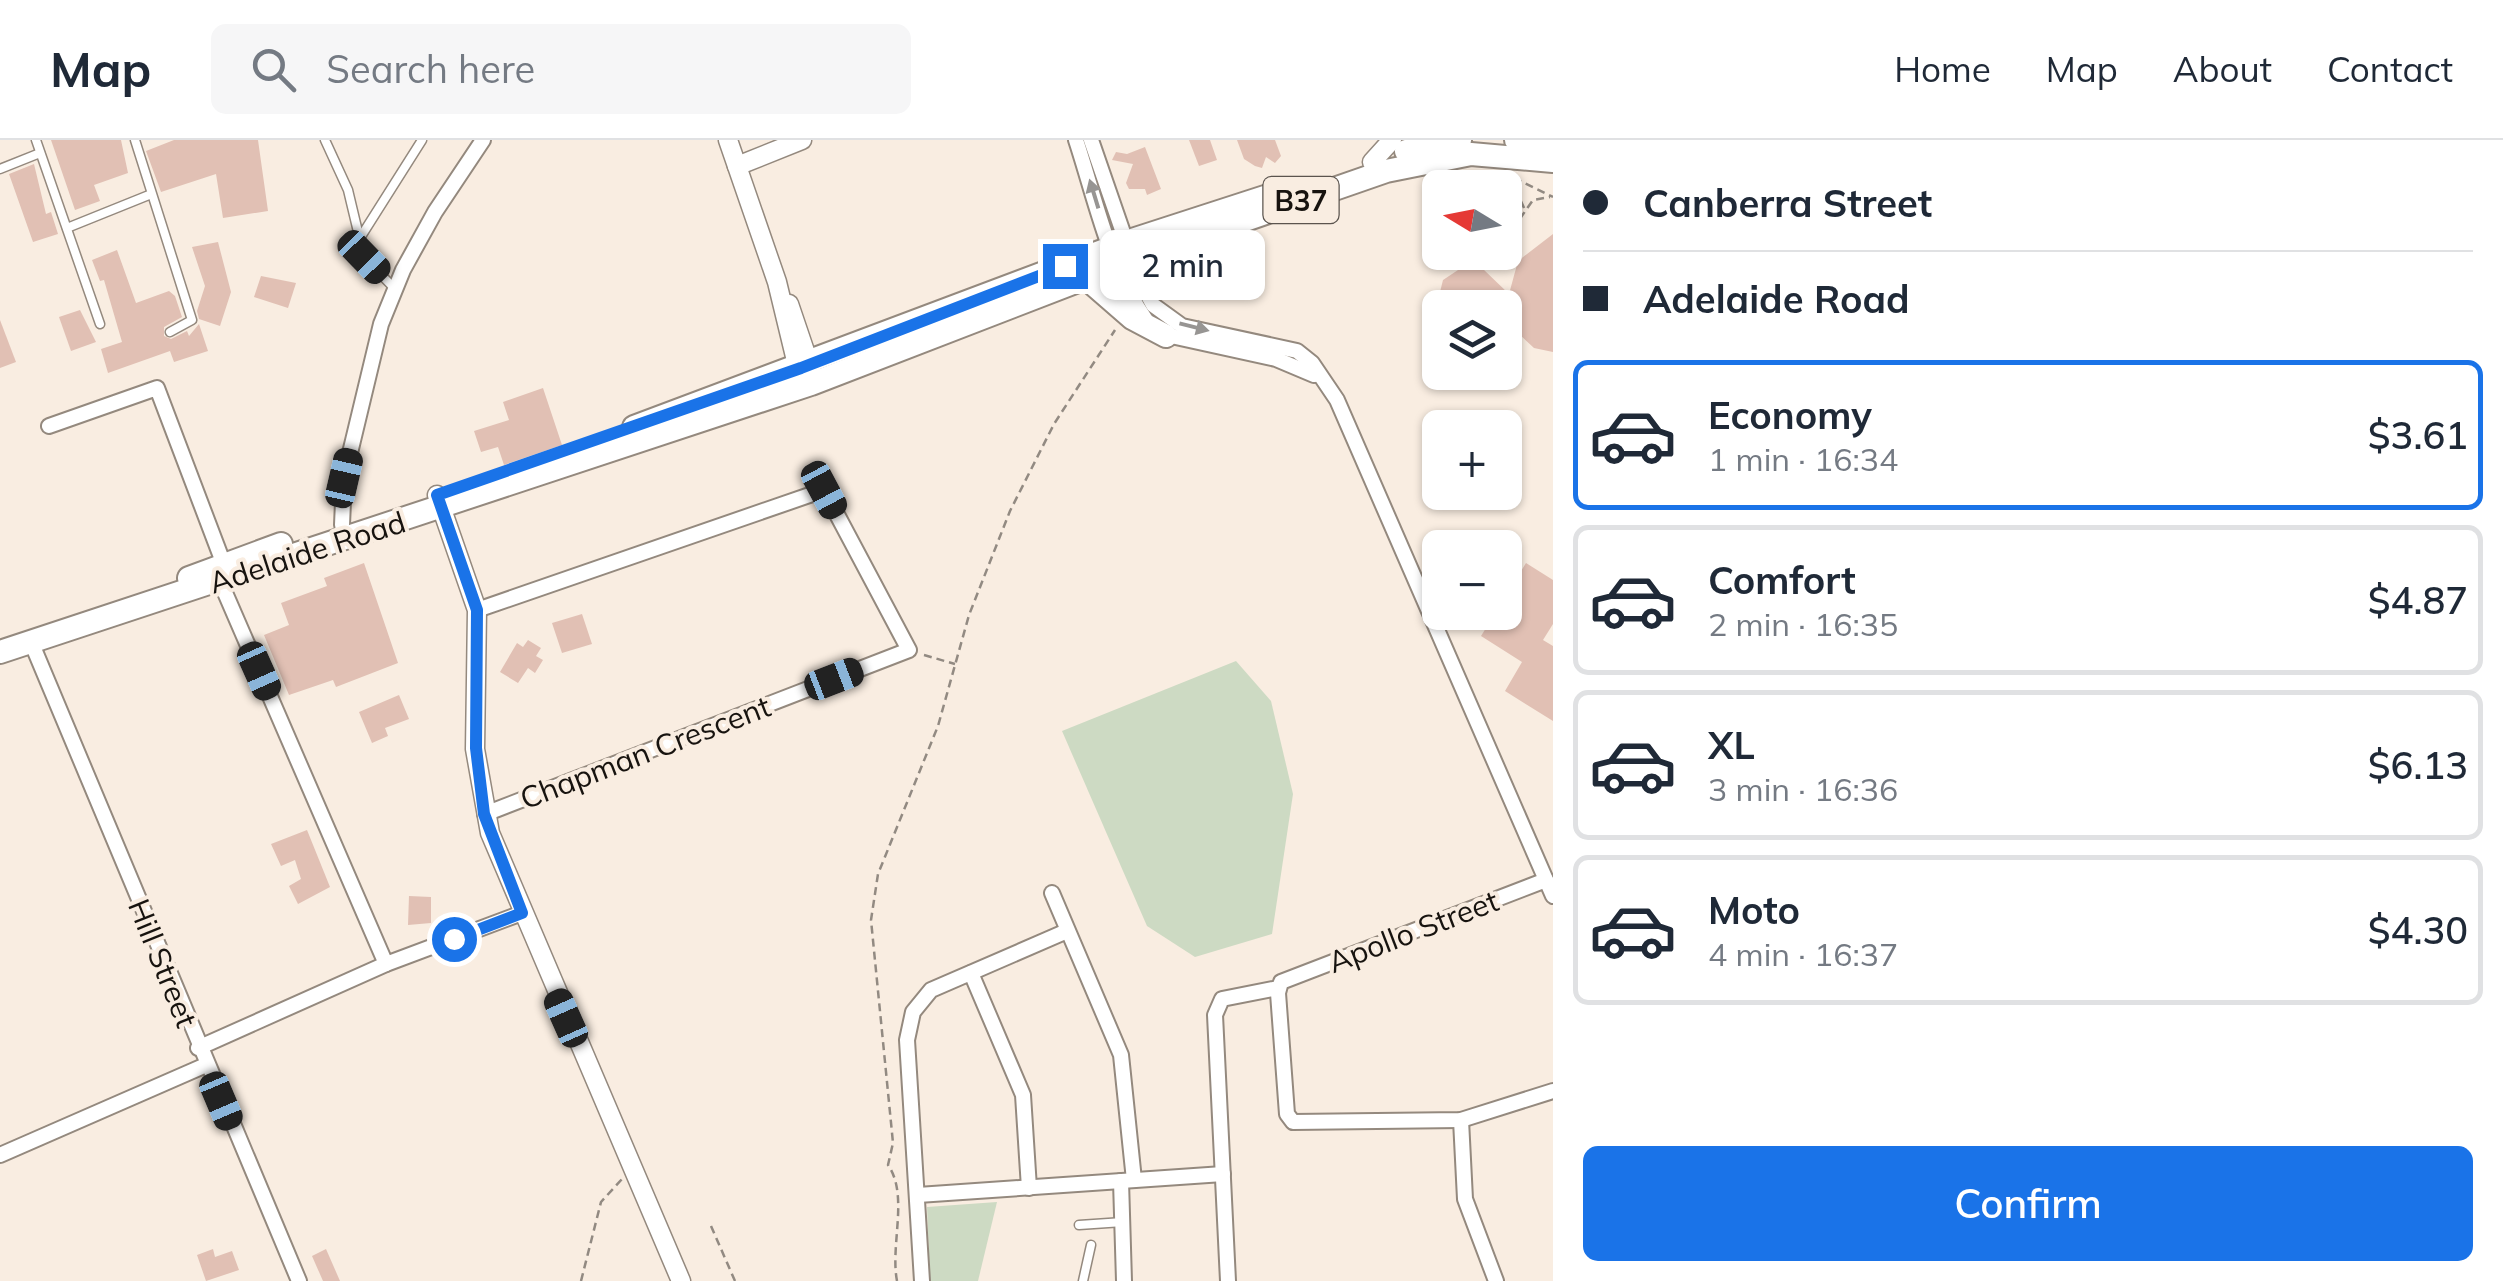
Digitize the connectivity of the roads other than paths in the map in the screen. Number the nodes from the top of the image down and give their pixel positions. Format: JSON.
{"nodes":[{"id":1,"x":36,"y":140,"type":"edge"},
{"id":2,"x":134,"y":140,"type":"edge"},
{"id":3,"x":325,"y":140,"type":"edge"},
{"id":4,"x":422,"y":140,"type":"edge"},
{"id":5,"x":483,"y":140,"type":"edge"},
{"id":6,"x":728,"y":140,"type":"edge"},
{"id":7,"x":802,"y":140,"type":"edge"},
{"id":8,"x":1076,"y":140,"type":"edge"},
{"id":9,"x":1092,"y":140,"type":"edge"},
{"id":10,"x":1392,"y":140,"type":"edge"},
{"id":11,"x":1442,"y":140,"type":"edge"},
{"id":12,"x":1516,"y":140,"type":"edge"},
{"id":13,"x":1553,"y":145,"type":"edge"},
{"id":14,"x":1466,"y":147,"type":"edge"},
{"id":15,"x":40,"y":154,"type":"junction"},
{"id":16,"x":1553,"y":161,"type":"edge"},
{"id":17,"x":1372,"y":162,"type":"junction"},
{"id":18,"x":737,"y":166,"type":"junction"},
{"id":19,"x":0,"y":170,"type":"edge"},
{"id":20,"x":149,"y":195,"type":"junction"},
{"id":21,"x":67,"y":228,"type":"junction"},
{"id":22,"x":360,"y":238,"type":"junction"},
{"id":23,"x":1123,"y":254,"type":"junction"},
{"id":24,"x":1086,"y":278,"type":"junction"},
{"id":25,"x":395,"y":290,"type":"junction"},
{"id":26,"x":100,"y":324,"type":"dead end"},
{"id":27,"x":170,"y":332,"type":"dead end"},
{"id":28,"x":1166,"y":336,"type":"junction"},
{"id":29,"x":806,"y":372,"type":"junction"},
{"id":30,"x":1324,"y":380,"type":"junction"},
{"id":31,"x":49,"y":426,"type":"dead end"},
{"id":32,"x":440,"y":501,"type":"junction"},
{"id":33,"x":342,"y":525,"type":"junction"},
{"id":34,"x":224,"y":574,"type":"junction"},
{"id":35,"x":477,"y":610,"type":"junction"},
{"id":36,"x":32,"y":644,"type":"junction"},
{"id":37,"x":0,"y":652,"type":"edge"},
{"id":38,"x":484,"y":814,"type":"junction"},
{"id":39,"x":1548,"y":880,"type":"edge"},
{"id":40,"x":1052,"y":893,"type":"dead end"},
{"id":41,"x":1553,"y":896,"type":"edge"},
{"id":42,"x":522,"y":913,"type":"junction"},
{"id":43,"x":1066,"y":931,"type":"junction"},
{"id":44,"x":386,"y":964,"type":"junction"},
{"id":45,"x":971,"y":973,"type":"junction"},
{"id":46,"x":1279,"y":985,"type":"junction"},
{"id":47,"x":198,"y":1048,"type":"junction"},
{"id":48,"x":206,"y":1065,"type":"junction"},
{"id":49,"x":1553,"y":1091,"type":"edge"},
{"id":50,"x":1461,"y":1120,"type":"junction"},
{"id":51,"x":0,"y":1154,"type":"edge"},
{"id":52,"x":1223,"y":1174,"type":"junction"},
{"id":53,"x":1128,"y":1181,"type":"junction"},
{"id":54,"x":1029,"y":1188,"type":"junction"},
{"id":55,"x":918,"y":1195,"type":"junction"},
{"id":56,"x":1123,"y":1222,"type":"junction"},
{"id":57,"x":1080,"y":1225,"type":"dead end"},
{"id":58,"x":1091,"y":1245,"type":"dead end"},
{"id":59,"x":299,"y":1281,"type":"edge"},
{"id":60,"x":681,"y":1281,"type":"edge"},
{"id":61,"x":922,"y":1281,"type":"edge"},
{"id":62,"x":1083,"y":1281,"type":"edge"},
{"id":63,"x":1124,"y":1281,"type":"edge"},
{"id":64,"x":1228,"y":1281,"type":"edge"},
{"id":65,"x":1496,"y":1281,"type":"edge"}],
"edges":[{"from":1,"to":15,"type":"lane"},
{"from":2,"to":20,"type":"lane"},
{"from":3,"to":22,"type":"lane"},
{"from":4,"to":22,"type":"lane"},
{"from":5,"to":25,"type":"street"},
{"from":6,"to":18,"type":"street"},
{"from":7,"to":18,"type":"street"},
{"from":23,"to":8,"type":"street","one_way":true},
{"from":9,"to":23,"type":"street"},
{"from":10,"to":17,"type":"street"},
{"from":11,"to":14,"type":"main road","name":"Adelaide Road","number":"B37"},
{"from":11,"to":17,"type":"main road","name":"Adelaide Road","number":"B37"},
{"from":12,"to":13,"type":"main road"},
{"from":14,"to":16,"type":"main road","name":"Adelaide Road","number":"B37"},
{"from":14,"to":23,"type":"main road","name":"Adelaide Road","number":"B37"},
{"from":15,"to":19,"type":"lane"},
{"from":15,"to":21,"type":"lane"},
{"from":17,"to":23,"type":"main road","name":"Adelaide Road","number":"B37"},
{"from":18,"to":29,"type":"street"},
{"from":20,"to":21,"type":"lane"},
{"from":20,"to":27,"type":"lane"},
{"from":21,"to":26,"type":"lane"},
{"from":22,"to":25,"type":"lane"},
{"from":23,"to":24,"type":"main road","name":"Adelaide Road","number":"B37"},
{"from":23,"to":28,"type":"street"},
{"from":23,"to":29,"type":"main road","name":"Adelaide Road","number":"B37"},
{"from":23,"to":30,"type":"street","one_way":true},
{"from":24,"to":28,"type":"main road"},
{"from":24,"to":29,"type":"main road","name":"Adelaide Road","number":"B37"},
{"from":25,"to":33,"type":"street"},
{"from":28,"to":30,"type":"street"},
{"from":29,"to":32,"type":"main road","name":"Adelaide Road","number":"B37"},
{"from":30,"to":39,"type":"street"},
{"from":31,"to":34,"type":"street"},
{"from":32,"to":33,"type":"main road","name":"Adelaide Road","number":"B37"},
{"from":32,"to":34,"type":"main road","name":"Adelaide Road","number":"B37"},
{"from":32,"to":35,"type":"street"},
{"from":33,"to":34,"type":"main road","name":"Adelaide Road","number":"B37"},
{"from":34,"to":36,"type":"main road","name":"Adelaide Road","number":"B37"},
{"from":34,"to":44,"type":"street"},
{"from":35,"to":38,"type":"street"},
{"from":35,"to":38,"type":"street","name":"Chapman Crescent"},
{"from":36,"to":37,"type":"main road","name":"Adelaide Road","number":"B37"},
{"from":36,"to":47,"type":"street","name":"Hill Street"},
{"from":38,"to":42,"type":"street"},
{"from":39,"to":41,"type":"street"},
{"from":39,"to":46,"type":"street","name":"Apollo Street"},
{"from":40,"to":43,"type":"street"},
{"from":42,"to":44,"type":"street"},
{"from":42,"to":60,"type":"street"},
{"from":43,"to":45,"type":"street"},
{"from":43,"to":53,"type":"street"},
{"from":44,"to":47,"type":"street"},
{"from":45,"to":54,"type":"street"},
{"from":45,"to":55,"type":"street"},
{"from":46,"to":50,"type":"street"},
{"from":46,"to":52,"type":"street","name":"Apollo Street"},
{"from":47,"to":48,"type":"street","name":"Hill Street"},
{"from":48,"to":51,"type":"street"},
{"from":48,"to":59,"type":"street","name":"Hill Street"},
{"from":49,"to":50,"type":"street"},
{"from":50,"to":65,"type":"street"},
{"from":52,"to":53,"type":"street"},
{"from":52,"to":64,"type":"street"},
{"from":53,"to":54,"type":"street"},
{"from":53,"to":56,"type":"street"},
{"from":54,"to":55,"type":"street"},
{"from":55,"to":61,"type":"street"},
{"from":56,"to":57,"type":"lane"},
{"from":56,"to":63,"type":"street"},
{"from":58,"to":62,"type":"lane"}]}
